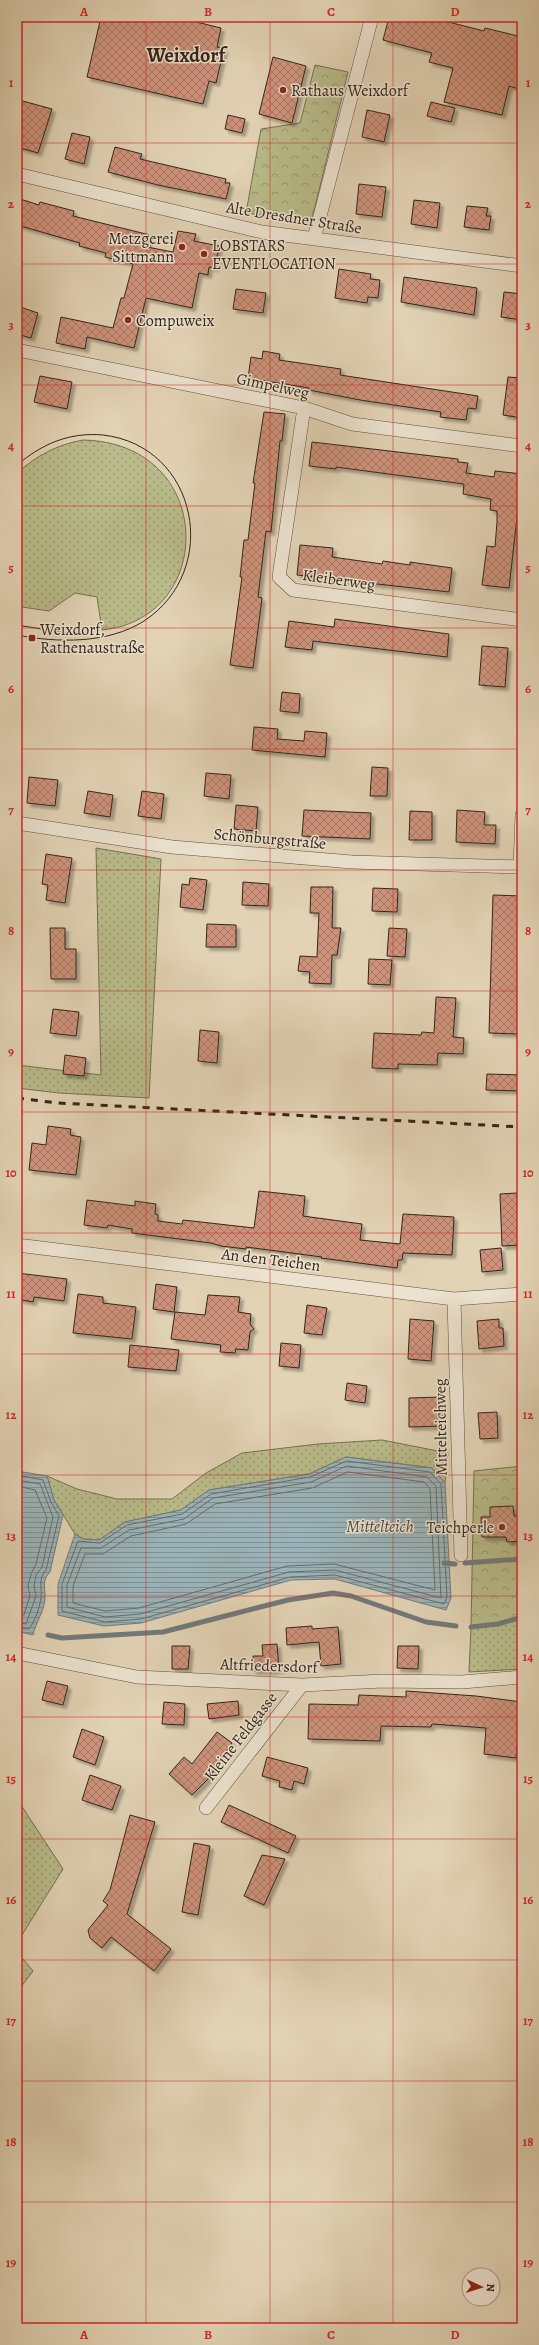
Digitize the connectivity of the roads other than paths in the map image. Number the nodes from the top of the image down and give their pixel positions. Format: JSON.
{"nodes":[{"id":1,"x":372,"y":17,"type":"edge"},
{"id":2,"x":17,"y":174,"type":"edge"},
{"id":3,"x":314,"y":239,"type":"junction"},
{"id":4,"x":522,"y":266,"type":"edge"},
{"id":5,"x":17,"y":350,"type":"edge"},
{"id":6,"x":304,"y":408,"type":"junction"},
{"id":7,"x":522,"y":446,"type":"edge"},
{"id":8,"x":522,"y":620,"type":"edge"},
{"id":9,"x":522,"y":815,"type":"edge"},
{"id":10,"x":17,"y":823,"type":"edge"},
{"id":11,"x":521,"y":867,"type":"edge"},
{"id":12,"x":17,"y":1245,"type":"edge"},
{"id":13,"x":522,"y":1294,"type":"edge"},
{"id":14,"x":454,"y":1299,"type":"junction"},
{"id":15,"x":460,"y":1555,"type":"dead end"},
{"id":16,"x":17,"y":1653,"type":"edge"},
{"id":17,"x":522,"y":1677,"type":"edge"},
{"id":18,"x":302,"y":1685,"type":"junction"},
{"id":19,"x":206,"y":1808,"type":"dead end"}],
"edges":[{"from":1,"to":3,"type":"street"},
{"from":2,"to":3,"type":"street","name":"Alte Dresdner Straße"},
{"from":3,"to":4,"type":"street","name":"Alte Dresdner Straße"},
{"from":5,"to":6,"type":"street","name":"Gimpelweg"},
{"from":6,"to":7,"type":"street","name":"Gimpelweg"},
{"from":6,"to":8,"type":"street","name":"Kleiberweg"},
{"from":9,"to":11,"type":"street"},
{"from":10,"to":11,"type":"street","name":"Schönburgstraße"},
{"from":12,"to":14,"type":"street","name":"An den Teichen"},
{"from":13,"to":14,"type":"street","name":"An den Teichen"},
{"from":14,"to":15,"type":"street","name":"Mittelteichweg"},
{"from":16,"to":18,"type":"street","name":"Altfriedersdorf"},
{"from":17,"to":18,"type":"street","name":"Altfriedersdorf"},
{"from":18,"to":19,"type":"street","name":"Kleine Feldgasse"}]}
